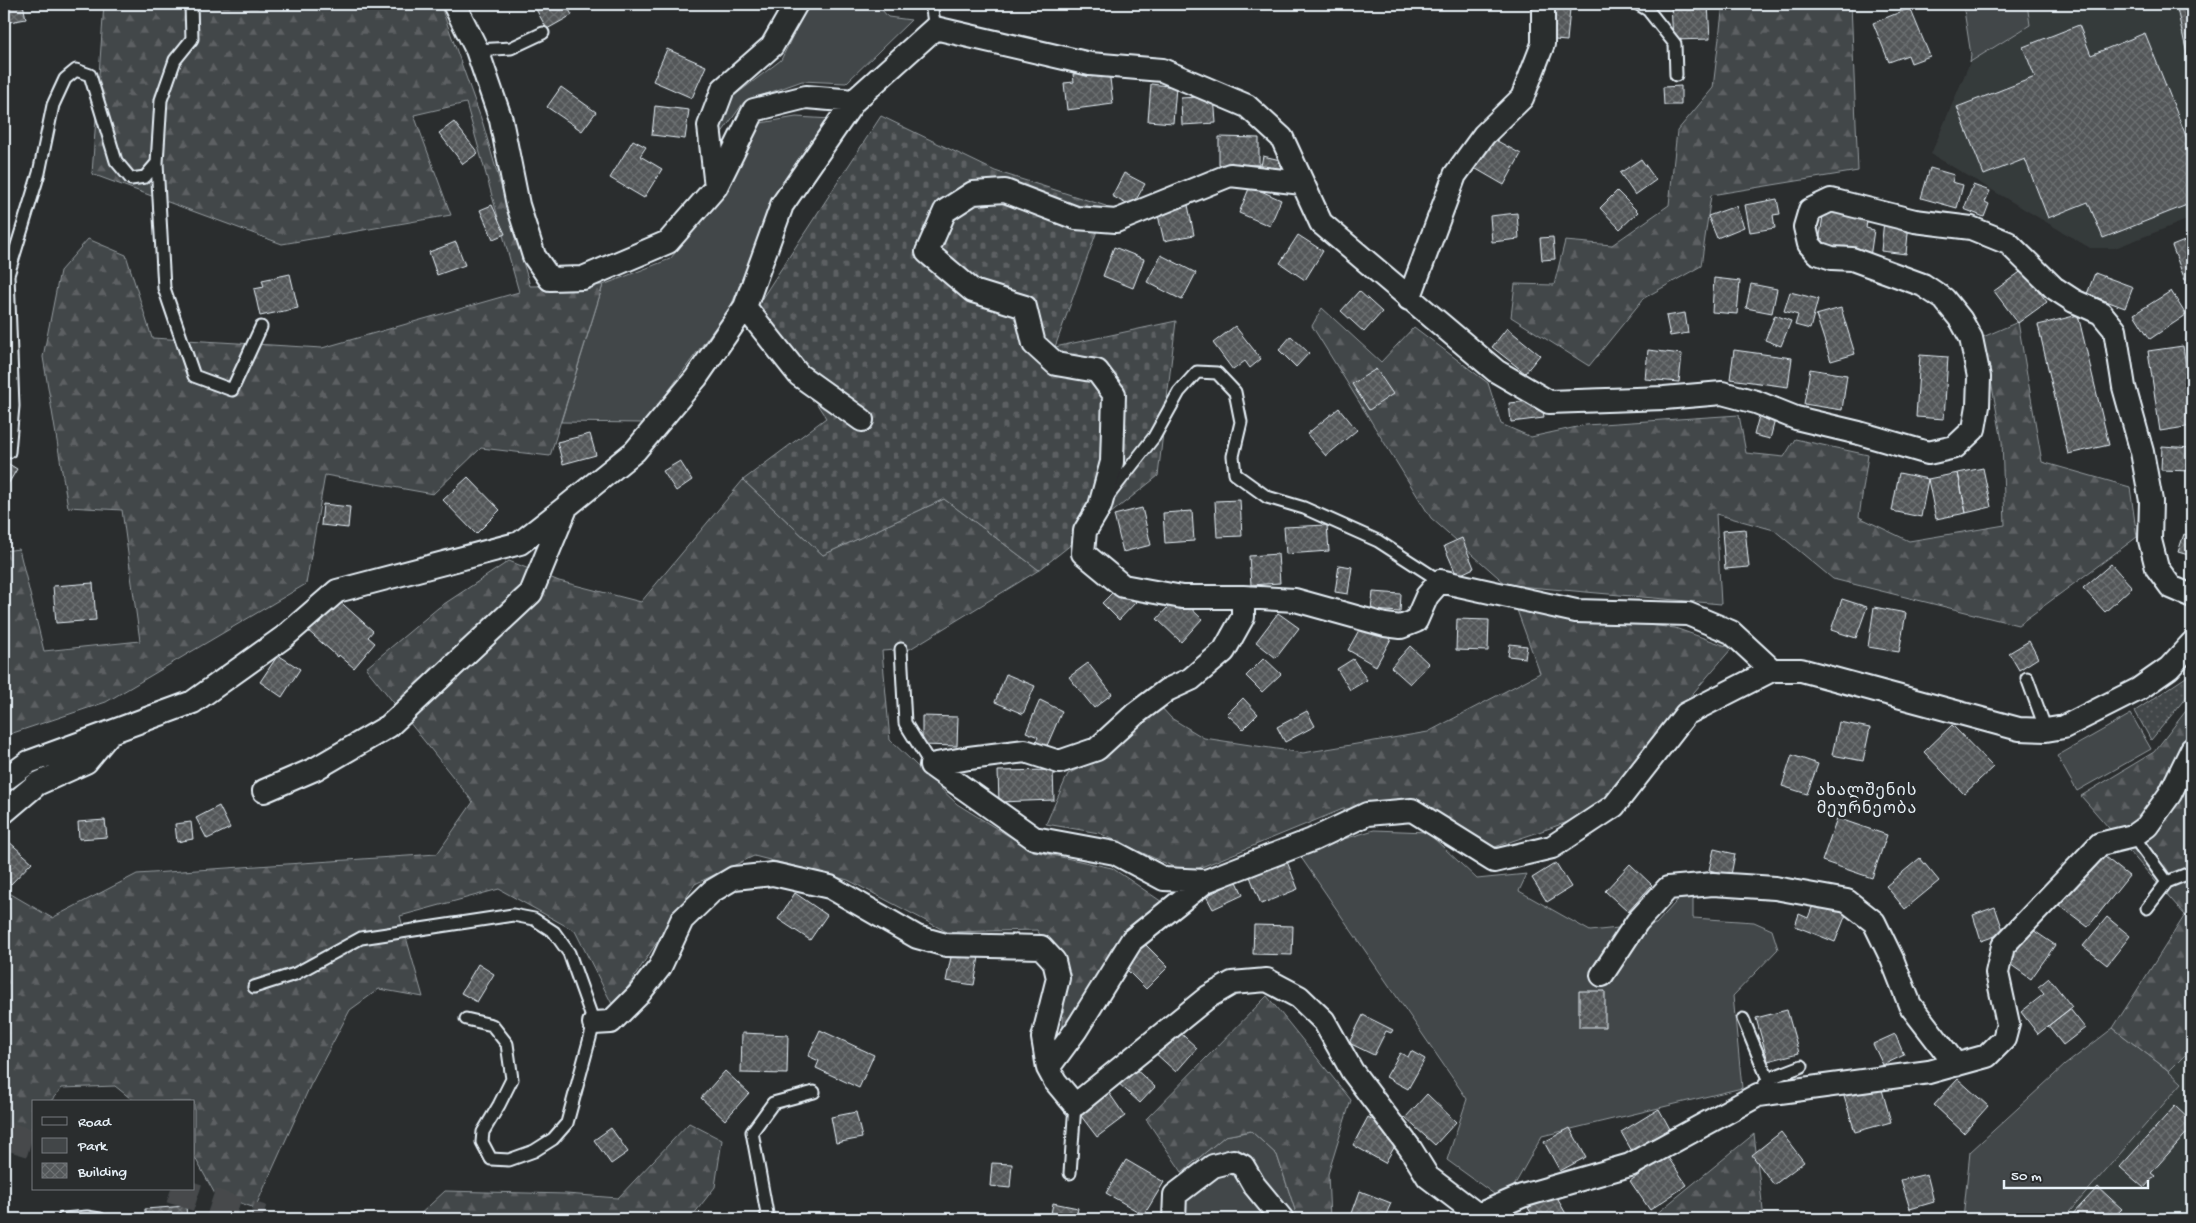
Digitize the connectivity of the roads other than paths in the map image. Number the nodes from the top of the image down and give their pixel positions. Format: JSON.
{"nodes":[{"id":1,"x":191,"y":4,"type":"edge"},
{"id":2,"x":454,"y":4,"type":"edge"},
{"id":3,"x":796,"y":4,"type":"edge"},
{"id":4,"x":931,"y":4,"type":"edge"},
{"id":5,"x":1543,"y":4,"type":"edge"},
{"id":6,"x":1638,"y":4,"type":"edge"},
{"id":7,"x":935,"y":28,"type":"junction"},
{"id":8,"x":543,"y":33,"type":"dead end"},
{"id":9,"x":477,"y":50,"type":"junction"},
{"id":10,"x":1676,"y":75,"type":"dead end"},
{"id":11,"x":854,"y":101,"type":"junction"},
{"id":12,"x":157,"y":163,"type":"junction"},
{"id":13,"x":1302,"y":184,"type":"junction"},
{"id":14,"x":716,"y":187,"type":"junction"},
{"id":15,"x":6,"y":277,"type":"edge"},
{"id":16,"x":1409,"y":299,"type":"junction"},
{"id":17,"x":746,"y":307,"type":"junction"},
{"id":18,"x":261,"y":327,"type":"dead end"},
{"id":19,"x":862,"y":420,"type":"dead end"},
{"id":20,"x":9,"y":452,"type":"dead end"},
{"id":21,"x":1100,"y":506,"type":"junction"},
{"id":22,"x":566,"y":507,"type":"junction"},
{"id":23,"x":1440,"y":581,"type":"junction"},
{"id":24,"x":1243,"y":596,"type":"junction"},
{"id":25,"x":2192,"y":596,"type":"edge"},
{"id":26,"x":2192,"y":643,"type":"edge"},
{"id":27,"x":901,"y":650,"type":"dead end"},
{"id":28,"x":1772,"y":670,"type":"junction"},
{"id":29,"x":2027,"y":678,"type":"dead end"},
{"id":30,"x":2046,"y":730,"type":"junction"},
{"id":31,"x":111,"y":732,"type":"junction"},
{"id":32,"x":2192,"y":749,"type":"edge"},
{"id":33,"x":931,"y":765,"type":"junction"},
{"id":34,"x":4,"y":780,"type":"edge"},
{"id":35,"x":264,"y":791,"type":"dead end"},
{"id":36,"x":4,"y":812,"type":"edge"},
{"id":37,"x":2133,"y":836,"type":"junction"},
{"id":38,"x":2192,"y":872,"type":"edge"},
{"id":39,"x":1206,"y":881,"type":"junction"},
{"id":40,"x":2167,"y":882,"type":"junction"},
{"id":41,"x":2147,"y":908,"type":"dead end"},
{"id":42,"x":1602,"y":975,"type":"dead end"},
{"id":43,"x":254,"y":987,"type":"dead end"},
{"id":44,"x":466,"y":1019,"type":"dead end"},
{"id":45,"x":1743,"y":1019,"type":"dead end"},
{"id":46,"x":594,"y":1023,"type":"junction"},
{"id":47,"x":1956,"y":1065,"type":"junction"},
{"id":48,"x":1802,"y":1066,"type":"dead end"},
{"id":49,"x":1048,"y":1068,"type":"junction"},
{"id":50,"x":1763,"y":1087,"type":"junction"},
{"id":51,"x":814,"y":1092,"type":"dead end"},
{"id":52,"x":1075,"y":1106,"type":"junction"},
{"id":53,"x":1070,"y":1173,"type":"dead end"},
{"id":54,"x":1479,"y":1217,"type":"edge"},
{"id":55,"x":64,"y":1219,"type":"edge"},
{"id":56,"x":100,"y":1219,"type":"edge"},
{"id":57,"x":768,"y":1219,"type":"edge"},
{"id":58,"x":1174,"y":1219,"type":"edge"},
{"id":59,"x":1282,"y":1219,"type":"edge"}],
"edges":[{"from":1,"to":12,"type":"lane"},
{"from":2,"to":9,"type":"street"},
{"from":3,"to":14,"type":"street"},
{"from":4,"to":7,"type":"lane"},
{"from":5,"to":16,"type":"street"},
{"from":6,"to":10,"type":"lane"},
{"from":7,"to":11,"type":"street"},
{"from":7,"to":13,"type":"street"},
{"from":8,"to":9,"type":"lane"},
{"from":9,"to":14,"type":"street"},
{"from":11,"to":14,"type":"street"},
{"from":11,"to":17,"type":"street"},
{"from":12,"to":15,"type":"lane"},
{"from":12,"to":18,"type":"lane"},
{"from":13,"to":16,"type":"street"},
{"from":13,"to":21,"type":"street"},
{"from":15,"to":20,"type":"lane"},
{"from":16,"to":25,"type":"street"},
{"from":17,"to":19,"type":"street"},
{"from":17,"to":22,"type":"street"},
{"from":21,"to":23,"type":"lane"},
{"from":21,"to":24,"type":"street"},
{"from":22,"to":31,"type":"street"},
{"from":22,"to":35,"type":"street"},
{"from":23,"to":24,"type":"street"},
{"from":23,"to":28,"type":"street"},
{"from":24,"to":33,"type":"street"},
{"from":26,"to":30,"type":"street"},
{"from":27,"to":33,"type":"lane"},
{"from":28,"to":30,"type":"street"},
{"from":28,"to":39,"type":"street"},
{"from":29,"to":30,"type":"lane"},
{"from":31,"to":34,"type":"street"},
{"from":31,"to":36,"type":"street"},
{"from":32,"to":37,"type":"street"},
{"from":33,"to":39,"type":"street"},
{"from":37,"to":40,"type":"lane"},
{"from":37,"to":47,"type":"street"},
{"from":38,"to":40,"type":"lane"},
{"from":39,"to":49,"type":"street"},
{"from":40,"to":41,"type":"lane"},
{"from":42,"to":47,"type":"street"},
{"from":43,"to":46,"type":"lane"},
{"from":44,"to":46,"type":"lane"},
{"from":45,"to":50,"type":"lane"},
{"from":46,"to":49,"type":"street"},
{"from":47,"to":50,"type":"street"},
{"from":48,"to":50,"type":"lane"},
{"from":49,"to":52,"type":"street"},
{"from":50,"to":54,"type":"street"},
{"from":51,"to":57,"type":"lane"},
{"from":52,"to":53,"type":"lane"},
{"from":52,"to":54,"type":"street"},
{"from":55,"to":56,"type":"lane"},
{"from":58,"to":59,"type":"street"}]}
